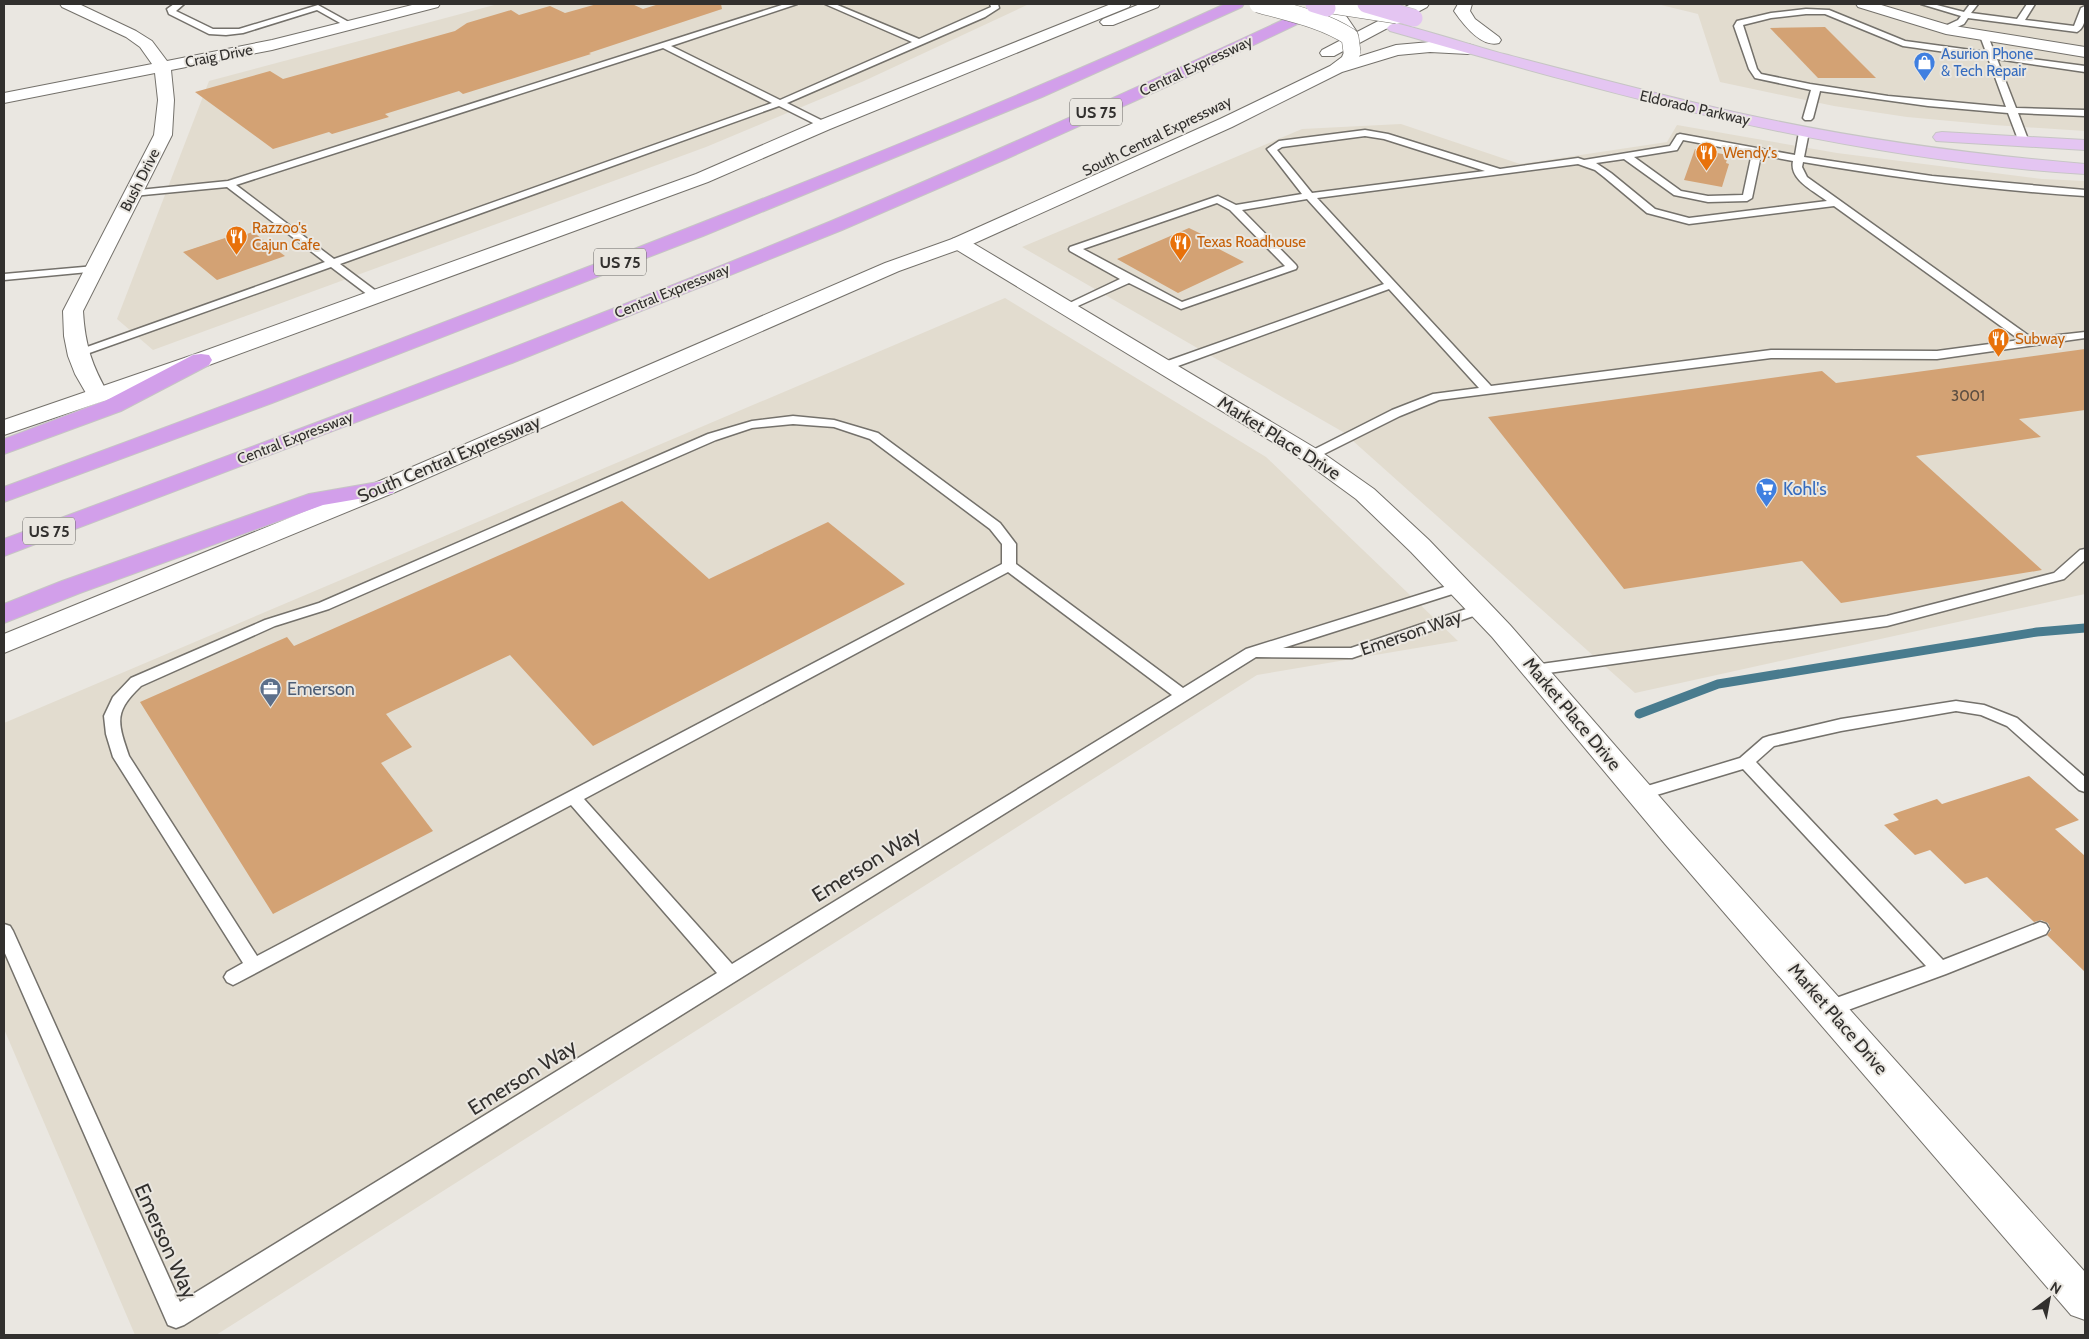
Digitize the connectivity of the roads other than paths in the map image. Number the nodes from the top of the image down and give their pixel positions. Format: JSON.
{"nodes":[{"id":1,"x":180,"y":4,"type":"edge"},
{"id":2,"x":328,"y":4,"type":"edge"},
{"id":3,"x":433,"y":4,"type":"edge"},
{"id":4,"x":793,"y":4,"type":"edge"},
{"id":5,"x":829,"y":4,"type":"edge"},
{"id":6,"x":994,"y":4,"type":"edge"},
{"id":7,"x":1124,"y":4,"type":"edge"},
{"id":8,"x":1153,"y":4,"type":"edge"},
{"id":9,"x":1237,"y":4,"type":"edge"},
{"id":10,"x":1258,"y":4,"type":"edge"},
{"id":11,"x":1465,"y":4,"type":"edge"},
{"id":12,"x":1862,"y":4,"type":"edge"},
{"id":13,"x":1925,"y":4,"type":"edge"},
{"id":14,"x":1974,"y":4,"type":"edge"},
{"id":15,"x":2031,"y":4,"type":"edge"},
{"id":16,"x":76,"y":5,"type":"edge"},
{"id":17,"x":1328,"y":5,"type":"edge"},
{"id":18,"x":318,"y":7,"type":"junction"},
{"id":19,"x":2085,"y":8,"type":"edge"},
{"id":20,"x":1364,"y":11,"type":"edge"},
{"id":21,"x":1418,"y":11,"type":"edge"},
{"id":22,"x":1965,"y":15,"type":"junction"},
{"id":23,"x":2019,"y":22,"type":"junction"},
{"id":24,"x":1439,"y":25,"type":"dead end"},
{"id":25,"x":352,"y":26,"type":"junction"},
{"id":26,"x":1946,"y":29,"type":"junction"},
{"id":27,"x":1456,"y":30,"type":"dead end"},
{"id":28,"x":1984,"y":36,"type":"junction"},
{"id":29,"x":1493,"y":40,"type":"junction"},
{"id":30,"x":919,"y":42,"type":"junction"},
{"id":31,"x":1351,"y":44,"type":"junction"},
{"id":32,"x":1510,"y":44,"type":"dead end"},
{"id":33,"x":663,"y":45,"type":"junction"},
{"id":34,"x":1468,"y":49,"type":"junction"},
{"id":35,"x":2085,"y":52,"type":"edge"},
{"id":36,"x":1992,"y":57,"type":"junction"},
{"id":37,"x":1314,"y":60,"type":"dead end"},
{"id":38,"x":1590,"y":65,"type":"dead end"},
{"id":39,"x":163,"y":67,"type":"junction"},
{"id":40,"x":1336,"y":69,"type":"junction"},
{"id":41,"x":2085,"y":69,"type":"edge"},
{"id":42,"x":1816,"y":89,"type":"junction"},
{"id":43,"x":4,"y":98,"type":"edge"},
{"id":44,"x":780,"y":103,"type":"junction"},
{"id":45,"x":2013,"y":110,"type":"junction"},
{"id":46,"x":2085,"y":113,"type":"edge"},
{"id":47,"x":1188,"y":121,"type":"dead end"},
{"id":48,"x":824,"y":125,"type":"junction"},
{"id":49,"x":1806,"y":125,"type":"junction"},
{"id":50,"x":1908,"y":133,"type":"dead end"},
{"id":51,"x":1927,"y":136,"type":"dead end"},
{"id":52,"x":2024,"y":142,"type":"junction"},
{"id":53,"x":2085,"y":145,"type":"edge"},
{"id":54,"x":1757,"y":152,"type":"junction"},
{"id":55,"x":1626,"y":156,"type":"junction"},
{"id":56,"x":1798,"y":160,"type":"junction"},
{"id":57,"x":1587,"y":162,"type":"junction"},
{"id":58,"x":2085,"y":168,"type":"edge"},
{"id":59,"x":1499,"y":172,"type":"junction"},
{"id":60,"x":702,"y":178,"type":"junction"},
{"id":61,"x":229,"y":184,"type":"junction"},
{"id":62,"x":133,"y":193,"type":"junction"},
{"id":63,"x":2085,"y":193,"type":"edge"},
{"id":64,"x":1309,"y":196,"type":"junction"},
{"id":65,"x":1836,"y":203,"type":"junction"},
{"id":66,"x":1234,"y":208,"type":"junction"},
{"id":67,"x":959,"y":243,"type":"junction"},
{"id":68,"x":333,"y":262,"type":"junction"},
{"id":69,"x":892,"y":267,"type":"junction"},
{"id":70,"x":95,"y":269,"type":"junction"},
{"id":71,"x":4,"y":277,"type":"edge"},
{"id":72,"x":1129,"y":279,"type":"junction"},
{"id":73,"x":1391,"y":285,"type":"junction"},
{"id":74,"x":376,"y":296,"type":"junction"},
{"id":75,"x":1065,"y":308,"type":"junction"},
{"id":76,"x":2085,"y":335,"type":"edge"},
{"id":77,"x":2030,"y":342,"type":"junction"},
{"id":78,"x":77,"y":354,"type":"junction"},
{"id":79,"x":201,"y":360,"type":"junction"},
{"id":80,"x":1163,"y":367,"type":"junction"},
{"id":81,"x":1488,"y":390,"type":"junction"},
{"id":82,"x":98,"y":396,"type":"junction"},
{"id":83,"x":4,"y":428,"type":"edge"},
{"id":84,"x":4,"y":447,"type":"edge"},
{"id":85,"x":1312,"y":456,"type":"junction"},
{"id":86,"x":384,"y":488,"type":"junction"},
{"id":87,"x":4,"y":495,"type":"edge"},
{"id":88,"x":4,"y":548,"type":"edge"},
{"id":89,"x":2085,"y":554,"type":"edge"},
{"id":90,"x":1009,"y":566,"type":"junction"},
{"id":91,"x":1460,"y":587,"type":"junction"},
{"id":92,"x":1480,"y":609,"type":"junction"},
{"id":93,"x":4,"y":614,"type":"edge"},
{"id":94,"x":4,"y":644,"type":"edge"},
{"id":95,"x":1251,"y":653,"type":"junction"},
{"id":96,"x":1534,"y":670,"type":"junction"},
{"id":97,"x":1182,"y":696,"type":"junction"},
{"id":98,"x":1746,"y":762,"type":"junction"},
{"id":99,"x":2085,"y":786,"type":"edge"},
{"id":100,"x":1640,"y":794,"type":"junction"},
{"id":101,"x":573,"y":797,"type":"junction"},
{"id":102,"x":2040,"y":929,"type":"dead end"},
{"id":103,"x":4,"y":931,"type":"edge"},
{"id":104,"x":254,"y":966,"type":"junction"},
{"id":105,"x":1940,"y":969,"type":"junction"},
{"id":106,"x":730,"y":975,"type":"junction"},
{"id":107,"x":233,"y":977,"type":"dead end"},
{"id":108,"x":1828,"y":1009,"type":"junction"},
{"id":109,"x":2085,"y":1300,"type":"edge"}],
"edges":[{"from":1,"to":18,"type":"lane"},
{"from":2,"to":18,"type":"lane"},
{"from":3,"to":25,"type":"main road","name":"Craig Drive"},
{"from":4,"to":33,"type":"lane"},
{"from":5,"to":30,"type":"lane"},
{"from":6,"to":30,"type":"lane"},
{"from":7,"to":48,"type":"main road"},
{"from":8,"to":60,"type":"main road"},
{"from":9,"to":87,"type":"highway","number":"US 75"},
{"from":10,"to":31,"type":"main road","bridge":true},
{"from":11,"to":29,"type":"main road"},
{"from":12,"to":26,"type":"main road"},
{"from":13,"to":22,"type":"lane"},
{"from":14,"to":22,"type":"lane"},
{"from":15,"to":23,"type":"lane"},
{"from":16,"to":39,"type":"main road"},
{"from":17,"to":20,"type":"main road","name":"Eldorado Parkway"},
{"from":17,"to":21,"type":"main road","bridge":true},
{"from":17,"to":31,"type":"main road"},
{"from":17,"to":88,"type":"highway","name":"Central Expressway","number":"US 75"},
{"from":18,"to":25,"type":"lane"},
{"from":19,"to":23,"type":"lane"},
{"from":20,"to":21,"type":"main road","name":"Eldorado Parkway","bridge":true},
{"from":20,"to":34,"type":"main road","name":"Eldorado Parkway"},
{"from":21,"to":24,"type":"main road","name":"Eldorado Parkway"},
{"from":21,"to":37,"type":"main road"},
{"from":22,"to":23,"type":"lane"},
{"from":22,"to":26,"type":"lane"},
{"from":25,"to":39,"type":"main road","name":"Craig Drive"},
{"from":26,"to":28,"type":"main road"},
{"from":27,"to":29,"type":"main road"},
{"from":28,"to":35,"type":"main road"},
{"from":28,"to":36,"type":"lane"},
{"from":29,"to":32,"type":"main road"},
{"from":30,"to":44,"type":"lane"},
{"from":31,"to":40,"type":"main road"},
{"from":33,"to":44,"type":"lane"},
{"from":33,"to":61,"type":"lane"},
{"from":34,"to":40,"type":"main road"},
{"from":34,"to":49,"type":"main road","name":"Eldorado Parkway"},
{"from":36,"to":41,"type":"lane"},
{"from":36,"to":42,"type":"lane"},
{"from":36,"to":45,"type":"lane"},
{"from":38,"to":49,"type":"main road","name":"Eldorado Parkway"},
{"from":39,"to":43,"type":"main road","name":"Craig Drive"},
{"from":39,"to":62,"type":"main road","name":"Bush Drive"},
{"from":40,"to":67,"type":"main road","name":"South Central Expressway"},
{"from":42,"to":45,"type":"lane"},
{"from":42,"to":49,"type":"lane"},
{"from":44,"to":48,"type":"lane"},
{"from":44,"to":68,"type":"lane"},
{"from":45,"to":46,"type":"lane"},
{"from":45,"to":52,"type":"lane"},
{"from":47,"to":69,"type":"main road","name":"South Central Expressway"},
{"from":48,"to":60,"type":"main road"},
{"from":49,"to":50,"type":"main road","name":"Eldorado Parkway"},
{"from":49,"to":53,"type":"main road"},
{"from":49,"to":56,"type":"lane"},
{"from":49,"to":58,"type":"main road","name":"Eldorado Parkway"},
{"from":51,"to":52,"type":"main road"},
{"from":52,"to":53,"type":"main road"},
{"from":54,"to":55,"type":"lane"},
{"from":54,"to":55,"type":"lane"},
{"from":54,"to":56,"type":"lane"},
{"from":55,"to":57,"type":"lane"},
{"from":56,"to":63,"type":"lane"},
{"from":56,"to":65,"type":"lane"},
{"from":57,"to":59,"type":"lane"},
{"from":57,"to":65,"type":"lane"},
{"from":59,"to":64,"type":"lane"},
{"from":59,"to":64,"type":"lane"},
{"from":60,"to":74,"type":"main road"},
{"from":61,"to":62,"type":"lane"},
{"from":61,"to":68,"type":"lane"},
{"from":62,"to":70,"type":"main road","name":"Bush Drive"},
{"from":64,"to":66,"type":"lane"},
{"from":64,"to":73,"type":"lane"},
{"from":65,"to":77,"type":"lane"},
{"from":66,"to":72,"type":"lane"},
{"from":66,"to":72,"type":"lane"},
{"from":67,"to":69,"type":"main road","name":"South Central Expressway"},
{"from":67,"to":75,"type":"main road","name":"Market Place Drive"},
{"from":68,"to":74,"type":"lane"},
{"from":68,"to":78,"type":"lane"},
{"from":69,"to":86,"type":"main road","name":"South Central Expressway"},
{"from":70,"to":71,"type":"lane"},
{"from":70,"to":78,"type":"main road","name":"Bush Drive"},
{"from":72,"to":75,"type":"lane"},
{"from":73,"to":80,"type":"lane"},
{"from":73,"to":81,"type":"lane"},
{"from":74,"to":79,"type":"main road"},
{"from":75,"to":80,"type":"main road","name":"Market Place Drive"},
{"from":76,"to":77,"type":"lane"},
{"from":77,"to":81,"type":"lane"},
{"from":78,"to":82,"type":"main road","name":"Bush Drive"},
{"from":79,"to":82,"type":"main road"},
{"from":79,"to":84,"type":"highway"},
{"from":80,"to":85,"type":"main road","name":"Market Place Drive"},
{"from":81,"to":85,"type":"lane"},
{"from":82,"to":83,"type":"main road"},
{"from":85,"to":91,"type":"main road","name":"Market Place Drive"},
{"from":86,"to":93,"type":"highway"},
{"from":86,"to":94,"type":"main road","name":"South Central Expressway"},
{"from":89,"to":96,"type":"lane"},
{"from":90,"to":97,"type":"lane"},
{"from":90,"to":101,"type":"lane"},
{"from":90,"to":104,"type":"lane"},
{"from":91,"to":92,"type":"main road","name":"Market Place Drive"},
{"from":91,"to":95,"type":"lane","name":"Emerson Way"},
{"from":92,"to":95,"type":"lane","name":"Emerson Way"},
{"from":92,"to":96,"type":"main road","name":"Market Place Drive"},
{"from":95,"to":97,"type":"lane","name":"Emerson Way"},
{"from":96,"to":100,"type":"main road","name":"Market Place Drive"},
{"from":97,"to":106,"type":"lane","name":"Emerson Way"},
{"from":98,"to":99,"type":"lane"},
{"from":98,"to":100,"type":"lane"},
{"from":98,"to":105,"type":"lane"},
{"from":100,"to":108,"type":"main road","name":"Market Place Drive"},
{"from":101,"to":104,"type":"lane"},
{"from":101,"to":106,"type":"lane"},
{"from":102,"to":105,"type":"lane"},
{"from":103,"to":106,"type":"lane","name":"Emerson Way"},
{"from":104,"to":107,"type":"lane"},
{"from":105,"to":108,"type":"lane"},
{"from":108,"to":109,"type":"main road","name":"Market Place Drive"}]}
